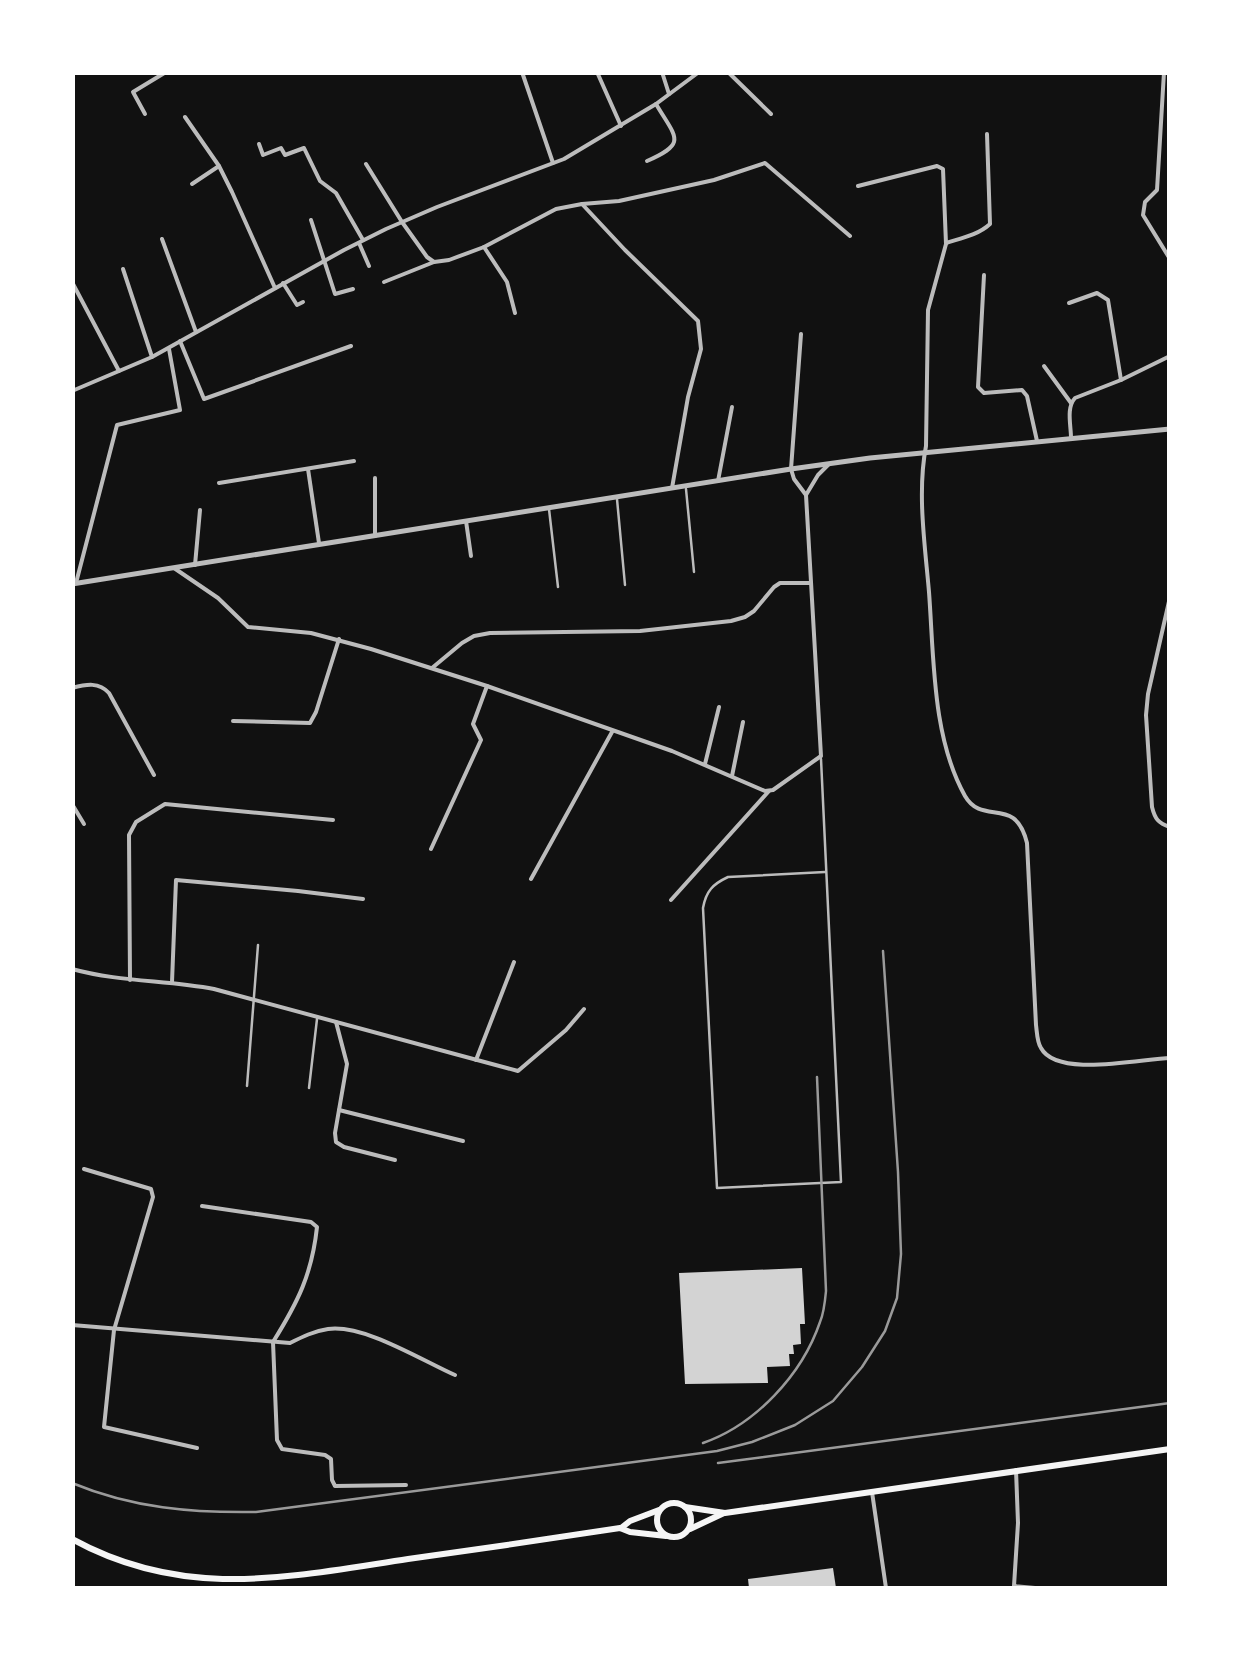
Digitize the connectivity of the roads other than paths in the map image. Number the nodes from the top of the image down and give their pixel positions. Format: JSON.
{"nodes":[{"id":1,"x":166,"y":72,"type":"edge"},
{"id":2,"x":522,"y":72,"type":"edge"},
{"id":3,"x":597,"y":72,"type":"edge"},
{"id":4,"x":662,"y":72,"type":"edge"},
{"id":5,"x":728,"y":72,"type":"edge"},
{"id":6,"x":1164,"y":72,"type":"edge"},
{"id":7,"x":697,"y":73,"type":"edge"},
{"id":8,"x":669,"y":94,"type":"junction"},
{"id":9,"x":656,"y":104,"type":"junction"},
{"id":10,"x":145,"y":114,"type":"dead end"},
{"id":11,"x":772,"y":114,"type":"dead end"},
{"id":12,"x":185,"y":116,"type":"dead end"},
{"id":13,"x":621,"y":126,"type":"junction"},
{"id":14,"x":987,"y":134,"type":"dead end"},
{"id":15,"x":259,"y":144,"type":"dead end"},
{"id":16,"x":647,"y":161,"type":"dead end"},
{"id":17,"x":366,"y":164,"type":"dead end"},
{"id":18,"x":553,"y":164,"type":"junction"},
{"id":19,"x":218,"y":166,"type":"junction"},
{"id":20,"x":192,"y":184,"type":"dead end"},
{"id":21,"x":858,"y":186,"type":"dead end"},
{"id":22,"x":582,"y":204,"type":"junction"},
{"id":23,"x":310,"y":220,"type":"dead end"},
{"id":24,"x":402,"y":222,"type":"junction"},
{"id":25,"x":850,"y":236,"type":"dead end"},
{"id":26,"x":162,"y":240,"type":"dead end"},
{"id":27,"x":361,"y":242,"type":"junction"},
{"id":28,"x":946,"y":242,"type":"junction"},
{"id":29,"x":484,"y":247,"type":"junction"},
{"id":30,"x":1170,"y":259,"type":"edge"},
{"id":31,"x":324,"y":261,"type":"junction"},
{"id":32,"x":434,"y":262,"type":"junction"},
{"id":33,"x":369,"y":266,"type":"dead end"},
{"id":34,"x":123,"y":268,"type":"dead end"},
{"id":35,"x":984,"y":275,"type":"dead end"},
{"id":36,"x":384,"y":282,"type":"dead end"},
{"id":37,"x":283,"y":283,"type":"junction"},
{"id":38,"x":74,"y":285,"type":"edge"},
{"id":39,"x":275,"y":288,"type":"junction"},
{"id":40,"x":353,"y":289,"type":"dead end"},
{"id":41,"x":303,"y":302,"type":"dead end"},
{"id":42,"x":1068,"y":303,"type":"dead end"},
{"id":43,"x":515,"y":314,"type":"dead end"},
{"id":44,"x":196,"y":332,"type":"junction"},
{"id":45,"x":801,"y":334,"type":"dead end"},
{"id":46,"x":180,"y":342,"type":"junction"},
{"id":47,"x":350,"y":346,"type":"dead end"},
{"id":48,"x":168,"y":348,"type":"junction"},
{"id":49,"x":1170,"y":356,"type":"edge"},
{"id":50,"x":152,"y":357,"type":"junction"},
{"id":51,"x":1044,"y":366,"type":"dead end"},
{"id":52,"x":120,"y":372,"type":"junction"},
{"id":53,"x":1120,"y":380,"type":"junction"},
{"id":54,"x":72,"y":391,"type":"edge"},
{"id":55,"x":1071,"y":403,"type":"junction"},
{"id":56,"x":732,"y":407,"type":"dead end"},
{"id":57,"x":1170,"y":429,"type":"edge"},
{"id":58,"x":1072,"y":438,"type":"junction"},
{"id":59,"x":1038,"y":441,"type":"junction"},
{"id":60,"x":924,"y":453,"type":"junction"},
{"id":61,"x":354,"y":462,"type":"dead end"},
{"id":62,"x":829,"y":464,"type":"junction"},
{"id":63,"x":308,"y":468,"type":"junction"},
{"id":64,"x":792,"y":469,"type":"junction"},
{"id":65,"x":375,"y":478,"type":"dead end"},
{"id":66,"x":718,"y":482,"type":"junction"},
{"id":67,"x":219,"y":483,"type":"dead end"},
{"id":68,"x":686,"y":487,"type":"junction"},
{"id":69,"x":672,"y":489,"type":"junction"},
{"id":70,"x":806,"y":496,"type":"junction"},
{"id":71,"x":617,"y":497,"type":"junction"},
{"id":72,"x":549,"y":508,"type":"junction"},
{"id":73,"x":200,"y":510,"type":"dead end"},
{"id":74,"x":466,"y":521,"type":"junction"},
{"id":75,"x":375,"y":536,"type":"junction"},
{"id":76,"x":320,"y":545,"type":"junction"},
{"id":77,"x":470,"y":556,"type":"dead end"},
{"id":78,"x":194,"y":565,"type":"junction"},
{"id":79,"x":174,"y":568,"type":"junction"},
{"id":80,"x":694,"y":572,"type":"dead end"},
{"id":81,"x":810,"y":583,"type":"junction"},
{"id":82,"x":74,"y":584,"type":"edge"},
{"id":83,"x":624,"y":585,"type":"dead end"},
{"id":84,"x":558,"y":586,"type":"dead end"},
{"id":85,"x":1170,"y":597,"type":"edge"},
{"id":86,"x":340,"y":640,"type":"junction"},
{"id":87,"x":432,"y":668,"type":"junction"},
{"id":88,"x":487,"y":686,"type":"junction"},
{"id":89,"x":72,"y":688,"type":"edge"},
{"id":90,"x":719,"y":707,"type":"dead end"},
{"id":91,"x":233,"y":721,"type":"dead end"},
{"id":92,"x":742,"y":722,"type":"dead end"},
{"id":93,"x":612,"y":732,"type":"junction"},
{"id":94,"x":821,"y":756,"type":"junction"},
{"id":95,"x":706,"y":764,"type":"junction"},
{"id":96,"x":154,"y":775,"type":"dead end"},
{"id":97,"x":732,"y":776,"type":"junction"},
{"id":98,"x":769,"y":791,"type":"junction"},
{"id":99,"x":72,"y":804,"type":"edge"},
{"id":100,"x":332,"y":820,"type":"dead end"},
{"id":101,"x":84,"y":824,"type":"dead end"},
{"id":102,"x":1170,"y":827,"type":"edge"},
{"id":103,"x":431,"y":849,"type":"dead end"},
{"id":104,"x":825,"y":872,"type":"junction"},
{"id":105,"x":531,"y":879,"type":"dead end"},
{"id":106,"x":363,"y":899,"type":"dead end"},
{"id":107,"x":671,"y":900,"type":"dead end"},
{"id":108,"x":258,"y":945,"type":"dead end"},
{"id":109,"x":514,"y":962,"type":"dead end"},
{"id":110,"x":72,"y":969,"type":"edge"},
{"id":111,"x":130,"y":980,"type":"junction"},
{"id":112,"x":172,"y":982,"type":"junction"},
{"id":113,"x":253,"y":1000,"type":"junction"},
{"id":114,"x":584,"y":1010,"type":"dead end"},
{"id":115,"x":318,"y":1017,"type":"junction"},
{"id":116,"x":336,"y":1022,"type":"junction"},
{"id":117,"x":1170,"y":1058,"type":"edge"},
{"id":118,"x":476,"y":1060,"type":"junction"},
{"id":119,"x":247,"y":1086,"type":"dead end"},
{"id":120,"x":309,"y":1088,"type":"dead end"},
{"id":121,"x":339,"y":1110,"type":"junction"},
{"id":122,"x":462,"y":1141,"type":"dead end"},
{"id":123,"x":396,"y":1160,"type":"dead end"},
{"id":124,"x":84,"y":1169,"type":"dead end"},
{"id":125,"x":202,"y":1206,"type":"dead end"},
{"id":126,"x":72,"y":1325,"type":"edge"},
{"id":127,"x":114,"y":1330,"type":"junction"},
{"id":128,"x":273,"y":1342,"type":"junction"},
{"id":129,"x":455,"y":1375,"type":"dead end"},
{"id":130,"x":197,"y":1448,"type":"dead end"},
{"id":131,"x":1170,"y":1449,"type":"edge"},
{"id":132,"x":1016,"y":1470,"type":"junction"},
{"id":133,"x":406,"y":1485,"type":"dead end"},
{"id":134,"x":872,"y":1492,"type":"junction"},
{"id":135,"x":684,"y":1506,"type":"junction"},
{"id":136,"x":662,"y":1509,"type":"junction"},
{"id":137,"x":725,"y":1513,"type":"junction"},
{"id":138,"x":620,"y":1528,"type":"junction"},
{"id":139,"x":689,"y":1530,"type":"junction"},
{"id":140,"x":666,"y":1536,"type":"junction"},
{"id":141,"x":72,"y":1539,"type":"edge"},
{"id":142,"x":214,"y":1580,"type":"junction"},
{"id":143,"x":1014,"y":1587,"type":"edge"},
{"id":144,"x":210,"y":1588,"type":"edge"},
{"id":145,"x":886,"y":1588,"type":"edge"},
{"id":146,"x":1035,"y":1588,"type":"edge"}],
"edges":[{"from":1,"to":10,"type":"street"},
{"from":2,"to":18,"type":"street"},
{"from":3,"to":13,"type":"street"},
{"from":4,"to":8,"type":"street"},
{"from":5,"to":11,"type":"street"},
{"from":6,"to":30,"type":"street"},
{"from":7,"to":8,"type":"street"},
{"from":8,"to":9,"type":"street"},
{"from":9,"to":13,"type":"street"},
{"from":9,"to":16,"type":"street"},
{"from":12,"to":19,"type":"street"},
{"from":13,"to":18,"type":"street"},
{"from":14,"to":28,"type":"street"},
{"from":15,"to":27,"type":"street"},
{"from":17,"to":24,"type":"street"},
{"from":18,"to":24,"type":"street"},
{"from":19,"to":20,"type":"street"},
{"from":19,"to":39,"type":"street"},
{"from":21,"to":28,"type":"street"},
{"from":22,"to":25,"type":"street"},
{"from":22,"to":29,"type":"street"},
{"from":22,"to":69,"type":"street"},
{"from":23,"to":31,"type":"street"},
{"from":24,"to":27,"type":"street"},
{"from":24,"to":32,"type":"street"},
{"from":26,"to":44,"type":"street"},
{"from":27,"to":31,"type":"street"},
{"from":27,"to":33,"type":"street"},
{"from":28,"to":60,"type":"street"},
{"from":29,"to":32,"type":"street"},
{"from":29,"to":43,"type":"street"},
{"from":31,"to":37,"type":"street"},
{"from":31,"to":40,"type":"street"},
{"from":32,"to":36,"type":"street"},
{"from":34,"to":50,"type":"street"},
{"from":35,"to":59,"type":"street"},
{"from":37,"to":39,"type":"street"},
{"from":37,"to":41,"type":"street"},
{"from":38,"to":52,"type":"street"},
{"from":39,"to":44,"type":"street"},
{"from":42,"to":53,"type":"street"},
{"from":44,"to":46,"type":"street"},
{"from":45,"to":64,"type":"street"},
{"from":46,"to":47,"type":"street"},
{"from":46,"to":48,"type":"street"},
{"from":48,"to":50,"type":"street"},
{"from":48,"to":82,"type":"street"},
{"from":49,"to":53,"type":"street"},
{"from":50,"to":52,"type":"street"},
{"from":51,"to":55,"type":"street"},
{"from":52,"to":54,"type":"street"},
{"from":53,"to":55,"type":"street"},
{"from":55,"to":58,"type":"street"},
{"from":56,"to":66,"type":"street"},
{"from":57,"to":58,"type":"street"},
{"from":58,"to":59,"type":"street"},
{"from":59,"to":60,"type":"street"},
{"from":60,"to":62,"type":"street"},
{"from":60,"to":117,"type":"street"},
{"from":61,"to":63,"type":"street"},
{"from":62,"to":64,"type":"street"},
{"from":62,"to":70,"type":"street"},
{"from":63,"to":67,"type":"street"},
{"from":63,"to":76,"type":"street"},
{"from":64,"to":66,"type":"street"},
{"from":64,"to":70,"type":"street"},
{"from":65,"to":75,"type":"street"},
{"from":66,"to":68,"type":"street"},
{"from":68,"to":69,"type":"street"},
{"from":68,"to":80,"type":"lane"},
{"from":69,"to":71,"type":"street"},
{"from":70,"to":81,"type":"street"},
{"from":71,"to":72,"type":"street"},
{"from":71,"to":83,"type":"lane"},
{"from":72,"to":74,"type":"street"},
{"from":72,"to":84,"type":"lane"},
{"from":73,"to":78,"type":"street"},
{"from":74,"to":75,"type":"street"},
{"from":74,"to":77,"type":"street"},
{"from":75,"to":76,"type":"street"},
{"from":76,"to":78,"type":"street"},
{"from":78,"to":79,"type":"street"},
{"from":79,"to":82,"type":"street"},
{"from":79,"to":86,"type":"street"},
{"from":81,"to":87,"type":"street"},
{"from":81,"to":94,"type":"street"},
{"from":85,"to":102,"type":"street"},
{"from":86,"to":87,"type":"street"},
{"from":86,"to":91,"type":"street"},
{"from":87,"to":88,"type":"street"},
{"from":88,"to":93,"type":"street"},
{"from":88,"to":103,"type":"street"},
{"from":89,"to":96,"type":"street"},
{"from":90,"to":95,"type":"street"},
{"from":92,"to":97,"type":"street"},
{"from":93,"to":95,"type":"street"},
{"from":93,"to":105,"type":"street"},
{"from":94,"to":98,"type":"street"},
{"from":94,"to":104,"type":"lane"},
{"from":95,"to":97,"type":"street"},
{"from":97,"to":98,"type":"street"},
{"from":98,"to":107,"type":"street"},
{"from":99,"to":101,"type":"street"},
{"from":100,"to":111,"type":"street"},
{"from":104,"to":104,"type":"lane"},
{"from":106,"to":112,"type":"street"},
{"from":108,"to":113,"type":"lane"},
{"from":109,"to":118,"type":"street"},
{"from":110,"to":111,"type":"street"},
{"from":111,"to":112,"type":"street"},
{"from":112,"to":113,"type":"street"},
{"from":113,"to":115,"type":"street"},
{"from":113,"to":119,"type":"lane"},
{"from":114,"to":118,"type":"street"},
{"from":115,"to":116,"type":"street"},
{"from":115,"to":120,"type":"lane"},
{"from":116,"to":118,"type":"street"},
{"from":116,"to":121,"type":"street"},
{"from":121,"to":122,"type":"street"},
{"from":121,"to":123,"type":"street"},
{"from":124,"to":127,"type":"street"},
{"from":125,"to":128,"type":"street"},
{"from":126,"to":127,"type":"street"},
{"from":127,"to":128,"type":"street"},
{"from":127,"to":130,"type":"street"},
{"from":128,"to":129,"type":"street"},
{"from":128,"to":133,"type":"street"},
{"from":131,"to":132,"type":"main road"},
{"from":132,"to":134,"type":"main road"},
{"from":132,"to":143,"type":"street"},
{"from":134,"to":137,"type":"main road"},
{"from":134,"to":145,"type":"street"},
{"from":135,"to":136,"type":"main road"},
{"from":135,"to":137,"type":"main road"},
{"from":135,"to":139,"type":"main road"},
{"from":136,"to":138,"type":"main road"},
{"from":136,"to":140,"type":"main road"},
{"from":137,"to":139,"type":"main road"},
{"from":138,"to":140,"type":"main road"},
{"from":138,"to":142,"type":"main road"},
{"from":139,"to":140,"type":"main road"},
{"from":141,"to":142,"type":"main road"},
{"from":142,"to":144,"type":"street"},
{"from":143,"to":146,"type":"street"}]}
